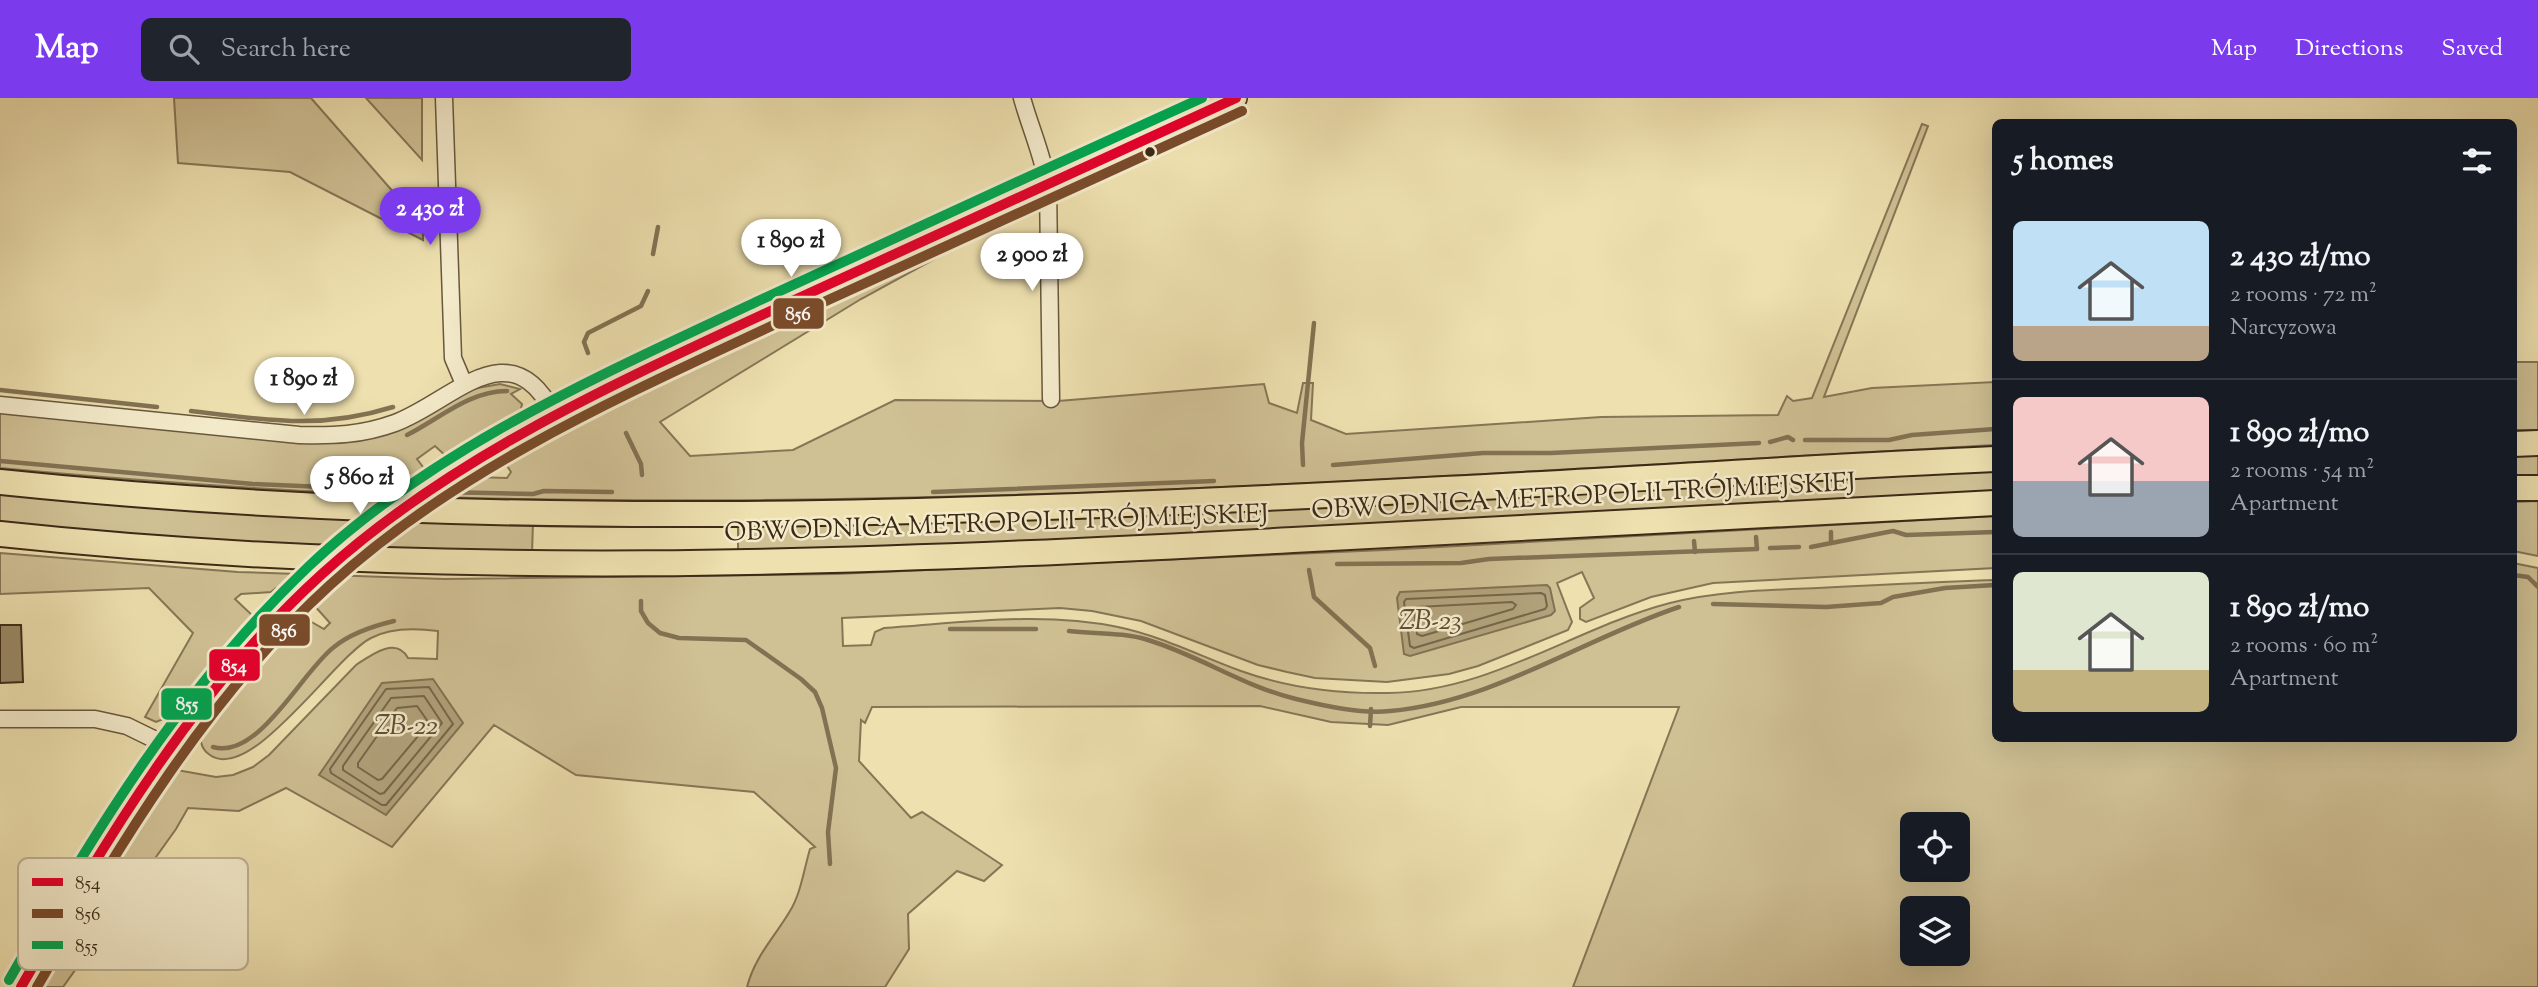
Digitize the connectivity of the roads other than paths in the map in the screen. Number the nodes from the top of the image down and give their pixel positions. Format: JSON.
{"nodes":[{"id":1,"x":444,"y":98,"type":"edge"},
{"id":2,"x":1021,"y":98,"type":"edge"},
{"id":3,"x":1236,"y":98,"type":"edge"},
{"id":4,"x":1048,"y":186,"type":"junction"},
{"id":5,"x":464,"y":384,"type":"junction"},
{"id":6,"x":1051,"y":398,"type":"dead end"},
{"id":7,"x":0,"y":405,"type":"edge"},
{"id":8,"x":554,"y":414,"type":"junction"},
{"id":9,"x":2538,"y":443,"type":"edge"},
{"id":10,"x":2517,"y":444,"type":"edge"},
{"id":11,"x":1992,"y":459,"type":"edge"},
{"id":12,"x":0,"y":482,"type":"edge"},
{"id":13,"x":2517,"y":488,"type":"edge"},
{"id":14,"x":2538,"y":488,"type":"edge"},
{"id":15,"x":1992,"y":502,"type":"edge"},
{"id":16,"x":0,"y":534,"type":"edge"},
{"id":17,"x":0,"y":719,"type":"edge"},
{"id":18,"x":170,"y":747,"type":"junction"},
{"id":19,"x":98,"y":858,"type":"edge"},
{"id":20,"x":31,"y":970,"type":"edge"},
{"id":21,"x":21,"y":987,"type":"edge"}],
"edges":[{"from":1,"to":5,"type":"street"},
{"from":2,"to":4,"type":"street"},
{"from":3,"to":4,"type":"main road"},
{"from":4,"to":6,"type":"street"},
{"from":4,"to":8,"type":"main road"},
{"from":5,"to":7,"type":"street"},
{"from":5,"to":8,"type":"street"},
{"from":8,"to":18,"type":"main road","bridge":true},
{"from":9,"to":10,"type":"highway"},
{"from":11,"to":12,"type":"highway","name":"OBWODNICA METROPOLII TRÓJMIEJSKIEJ"},
{"from":13,"to":14,"type":"highway"},
{"from":15,"to":16,"type":"highway","name":"OBWODNICA METROPOLII TRÓJMIEJSKIEJ"},
{"from":17,"to":18,"type":"street"},
{"from":18,"to":19,"type":"main road"},
{"from":20,"to":21,"type":"main road"}]}
